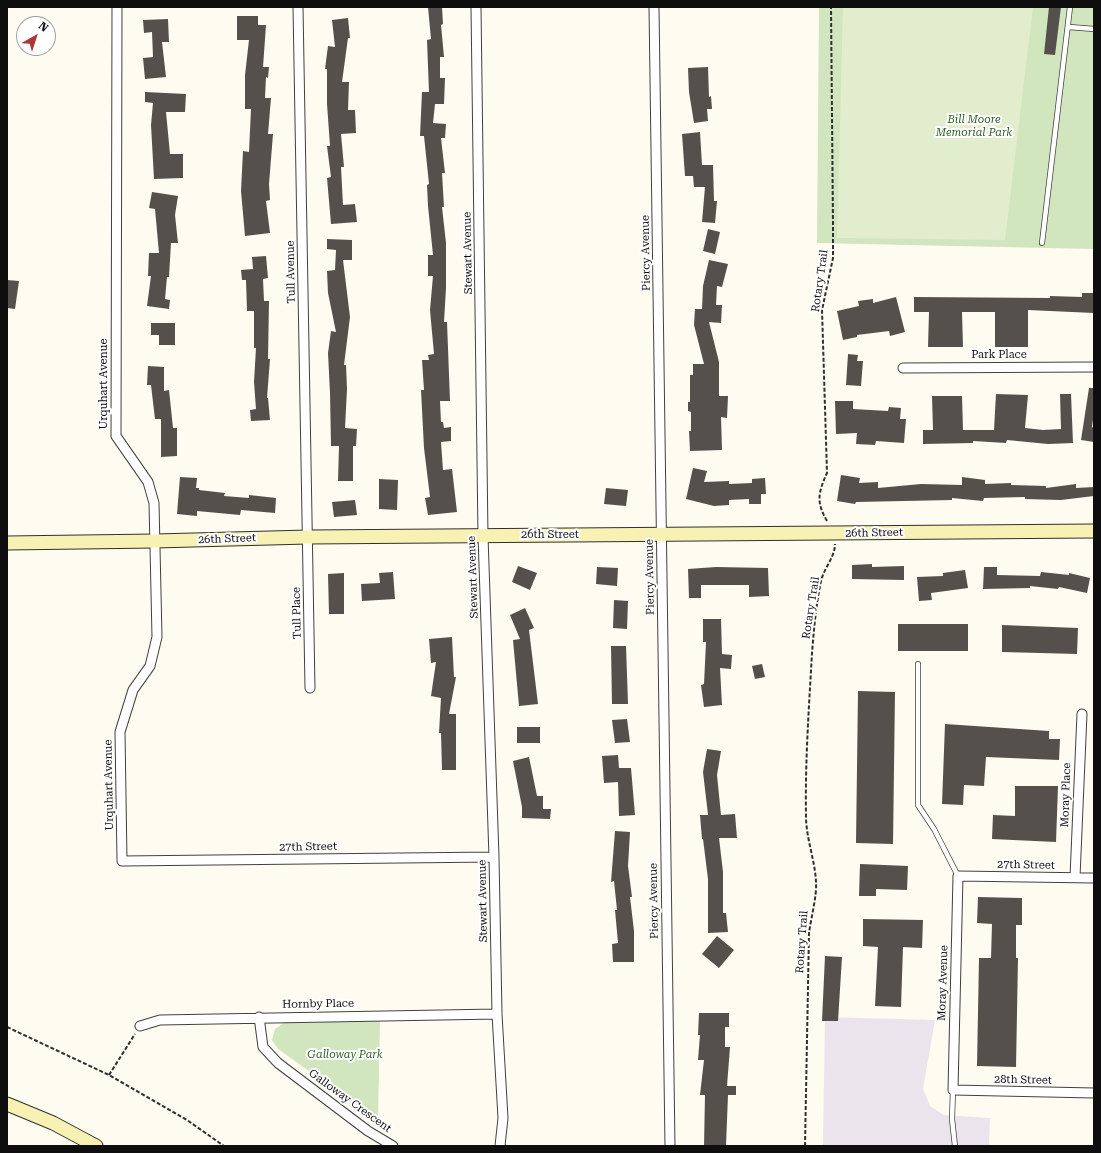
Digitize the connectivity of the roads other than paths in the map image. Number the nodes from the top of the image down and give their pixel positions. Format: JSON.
{"nodes":[{"id":1,"x":117,"y":7,"type":"edge"},
{"id":2,"x":298,"y":7,"type":"edge"},
{"id":3,"x":476,"y":7,"type":"edge"},
{"id":4,"x":654,"y":7,"type":"edge"},
{"id":5,"x":1070,"y":7,"type":"edge"},
{"id":6,"x":1069,"y":27,"type":"junction"},
{"id":7,"x":1094,"y":29,"type":"edge"},
{"id":8,"x":1042,"y":243,"type":"dead end"},
{"id":9,"x":1094,"y":367,"type":"edge"},
{"id":10,"x":903,"y":368,"type":"dead end"},
{"id":11,"x":1094,"y":531,"type":"edge"},
{"id":12,"x":661,"y":534,"type":"junction"},
{"id":13,"x":484,"y":536,"type":"junction"},
{"id":14,"x":308,"y":537,"type":"junction"},
{"id":15,"x":155,"y":541,"type":"junction"},
{"id":16,"x":7,"y":543,"type":"edge"},
{"id":17,"x":918,"y":664,"type":"dead end"},
{"id":18,"x":310,"y":688,"type":"dead end"},
{"id":19,"x":1082,"y":714,"type":"dead end"},
{"id":20,"x":494,"y":857,"type":"junction"},
{"id":21,"x":122,"y":861,"type":"joint"},
{"id":22,"x":958,"y":876,"type":"junction"},
{"id":23,"x":1075,"y":877,"type":"junction"},
{"id":24,"x":1094,"y":878,"type":"edge"},
{"id":25,"x":497,"y":1014,"type":"junction"},
{"id":26,"x":259,"y":1017,"type":"junction"},
{"id":27,"x":140,"y":1026,"type":"road end"},
{"id":28,"x":952,"y":1090,"type":"junction"},
{"id":29,"x":1094,"y":1093,"type":"edge"},
{"id":30,"x":7,"y":1104,"type":"edge"},
{"id":31,"x":96,"y":1146,"type":"edge"},
{"id":32,"x":393,"y":1146,"type":"edge"},
{"id":33,"x":500,"y":1146,"type":"edge"},
{"id":34,"x":670,"y":1146,"type":"edge"},
{"id":35,"x":956,"y":1146,"type":"edge"}],
"edges":[{"from":1,"to":15,"type":"street","name":"Urquhart Avenue"},
{"from":2,"to":14,"type":"street","name":"Tull Avenue"},
{"from":3,"to":13,"type":"street","name":"Stewart Avenue"},
{"from":4,"to":12,"type":"street","name":"Piercy Avenue"},
{"from":5,"to":6,"type":"lane"},
{"from":6,"to":7,"type":"lane"},
{"from":6,"to":8,"type":"lane"},
{"from":9,"to":10,"type":"street","name":"Park Place"},
{"from":11,"to":12,"type":"street","name":"26th Street"},
{"from":12,"to":13,"type":"street","name":"26th Street"},
{"from":12,"to":34,"type":"street","name":"Piercy Avenue"},
{"from":13,"to":14,"type":"street","name":"26th Street"},
{"from":13,"to":20,"type":"street","name":"Stewart Avenue"},
{"from":14,"to":15,"type":"street","name":"26th Street"},
{"from":14,"to":18,"type":"street","name":"Tull Place"},
{"from":15,"to":16,"type":"street","name":"26th Street"},
{"from":15,"to":21,"type":"street","name":"Urquhart Avenue"},
{"from":17,"to":22,"type":"lane"},
{"from":19,"to":23,"type":"street","name":"Moray Place"},
{"from":20,"to":21,"type":"street","name":"27th Street"},
{"from":20,"to":25,"type":"street","name":"Stewart Avenue"},
{"from":22,"to":23,"type":"street","name":"27th Street"},
{"from":22,"to":28,"type":"street","name":"Moray Avenue"},
{"from":23,"to":24,"type":"street","name":"27th Street"},
{"from":25,"to":26,"type":"street","name":"Hornby Place"},
{"from":25,"to":33,"type":"street","name":"Stewart Avenue"},
{"from":26,"to":27,"type":"street","name":"Hornby Place"},
{"from":26,"to":32,"type":"street","name":"Galloway Crescent"},
{"from":28,"to":29,"type":"street","name":"28th Street"},
{"from":28,"to":35,"type":"lane"},
{"from":30,"to":31,"type":"street"}]}
